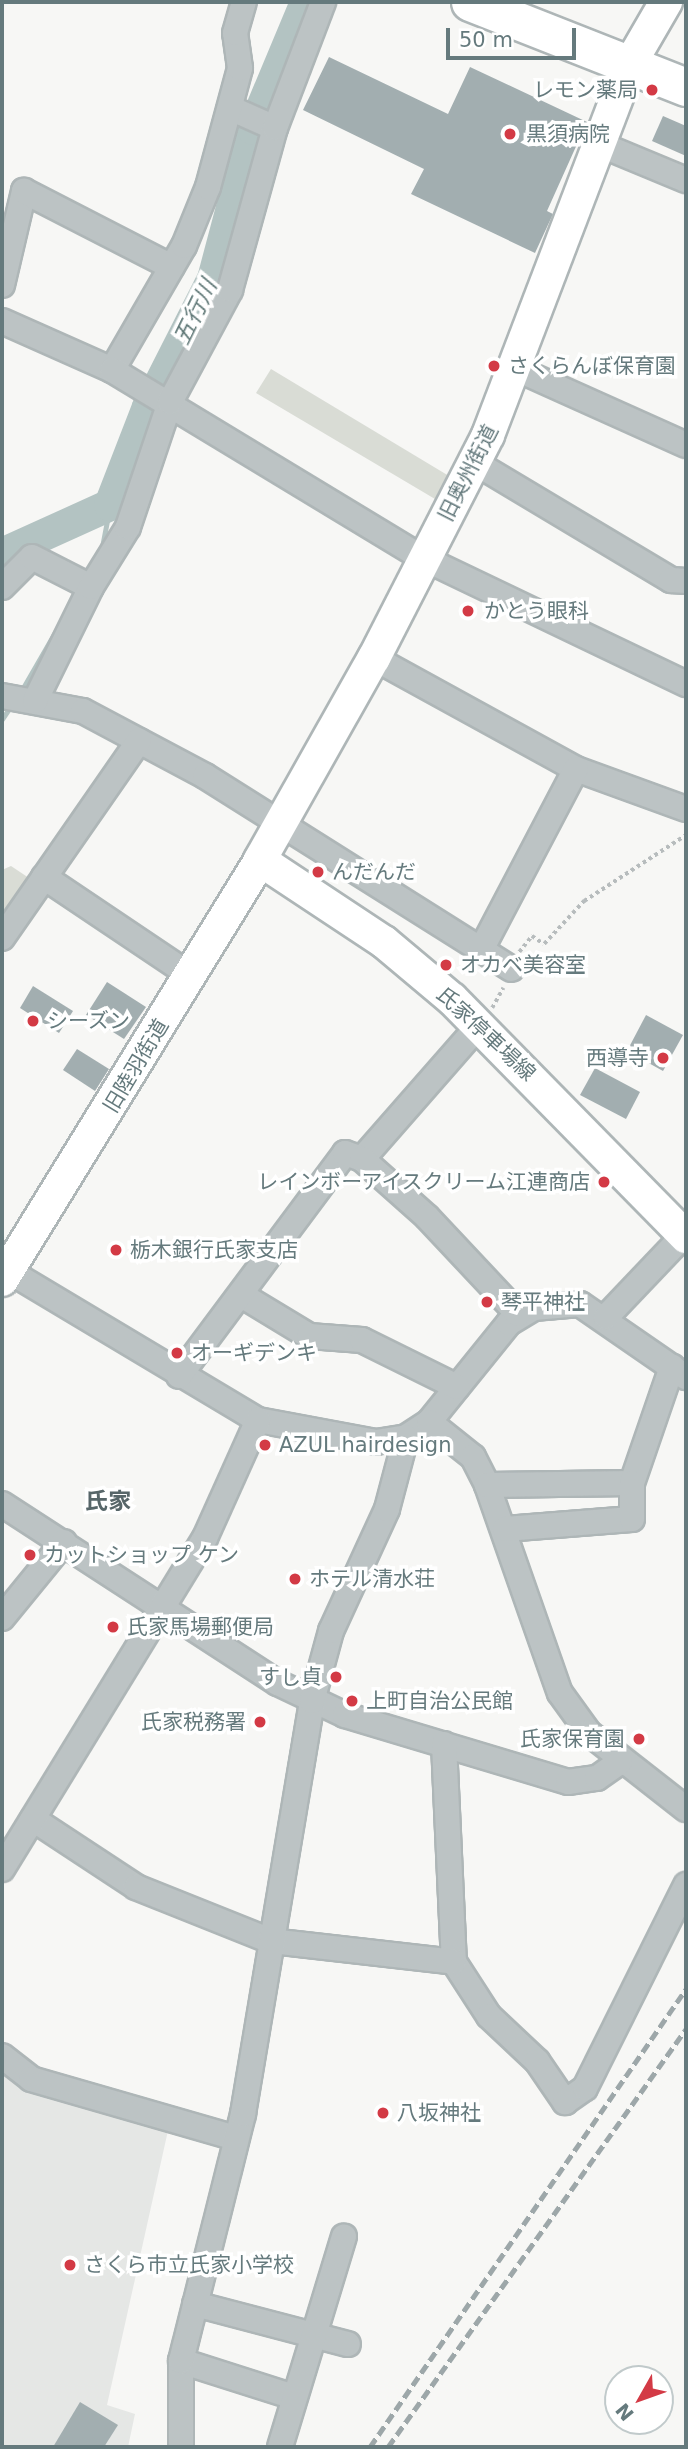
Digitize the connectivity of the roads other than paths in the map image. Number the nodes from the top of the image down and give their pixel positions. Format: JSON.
{"nodes":[{"id":1,"x":244,"y":2,"type":"edge"},
{"id":2,"x":323,"y":2,"type":"edge"},
{"id":3,"x":470,"y":2,"type":"edge"},
{"id":4,"x":666,"y":2,"type":"edge"},
{"id":5,"x":630,"y":65,"type":"junction"},
{"id":6,"x":686,"y":87,"type":"edge"},
{"id":7,"x":255,"y":119,"type":"junction"},
{"id":8,"x":599,"y":144,"type":"junction"},
{"id":9,"x":686,"y":180,"type":"edge"},
{"id":10,"x":172,"y":267,"type":"junction"},
{"id":11,"x":2,"y":285,"type":"edge"},
{"id":12,"x":2,"y":321,"type":"edge"},
{"id":13,"x":517,"y":369,"type":"junction"},
{"id":14,"x":112,"y":370,"type":"junction"},
{"id":15,"x":159,"y":396,"type":"junction"},
{"id":16,"x":686,"y":445,"type":"edge"},
{"id":17,"x":474,"y":462,"type":"junction"},
{"id":18,"x":423,"y":558,"type":"junction"},
{"id":19,"x":686,"y":581,"type":"edge"},
{"id":20,"x":83,"y":582,"type":"junction"},
{"id":21,"x":2,"y":587,"type":"edge"},
{"id":22,"x":374,"y":658,"type":"junction"},
{"id":23,"x":686,"y":684,"type":"edge"},
{"id":24,"x":18,"y":699,"type":"edge"},
{"id":25,"x":139,"y":741,"type":"junction"},
{"id":26,"x":576,"y":769,"type":"junction"},
{"id":27,"x":686,"y":809,"type":"edge"},
{"id":28,"x":278,"y":827,"type":"junction"},
{"id":29,"x":260,"y":860,"type":"junction"},
{"id":30,"x":44,"y":877,"type":"junction"},
{"id":31,"x":2,"y":938,"type":"edge"},
{"id":32,"x":481,"y":950,"type":"junction"},
{"id":33,"x":512,"y":969,"type":"road end"},
{"id":34,"x":190,"y":975,"type":"junction"},
{"id":35,"x":480,"y":1024,"type":"junction"},
{"id":36,"x":362,"y":1159,"type":"junction"},
{"id":37,"x":686,"y":1235,"type":"edge"},
{"id":38,"x":4,"y":1273,"type":"edge"},
{"id":39,"x":243,"y":1296,"type":"junction"},
{"id":40,"x":518,"y":1314,"type":"junction"},
{"id":41,"x":606,"y":1317,"type":"junction"},
{"id":42,"x":681,"y":1369,"type":"edge"},
{"id":43,"x":179,"y":1376,"type":"junction"},
{"id":44,"x":457,"y":1387,"type":"junction"},
{"id":45,"x":258,"y":1420,"type":"junction"},
{"id":46,"x":429,"y":1422,"type":"junction"},
{"id":47,"x":407,"y":1437,"type":"junction"},
{"id":48,"x":632,"y":1483,"type":"junction"},
{"id":49,"x":487,"y":1485,"type":"junction"},
{"id":50,"x":2,"y":1504,"type":"edge"},
{"id":51,"x":505,"y":1529,"type":"junction"},
{"id":52,"x":64,"y":1542,"type":"junction"},
{"id":53,"x":164,"y":1607,"type":"junction"},
{"id":54,"x":2,"y":1618,"type":"edge"},
{"id":55,"x":312,"y":1701,"type":"junction"},
{"id":56,"x":444,"y":1744,"type":"junction"},
{"id":57,"x":620,"y":1762,"type":"junction"},
{"id":58,"x":686,"y":1809,"type":"edge"},
{"id":59,"x":33,"y":1819,"type":"junction"},
{"id":60,"x":10,"y":1839,"type":"edge"},
{"id":61,"x":2,"y":1869,"type":"edge"},
{"id":62,"x":686,"y":1885,"type":"edge"},
{"id":63,"x":271,"y":1941,"type":"junction"},
{"id":64,"x":454,"y":1962,"type":"junction"},
{"id":65,"x":2,"y":2056,"type":"edge"},
{"id":66,"x":236,"y":2138,"type":"junction"},
{"id":67,"x":344,"y":2237,"type":"dead end"},
{"id":68,"x":195,"y":2304,"type":"junction"},
{"id":69,"x":312,"y":2332,"type":"junction"},
{"id":70,"x":348,"y":2344,"type":"dead end"},
{"id":71,"x":181,"y":2361,"type":"junction"},
{"id":72,"x":294,"y":2397,"type":"junction"},
{"id":73,"x":181,"y":2447,"type":"edge"},
{"id":74,"x":280,"y":2447,"type":"edge"}],
"edges":[{"from":1,"to":7,"type":"street"},
{"from":2,"to":7,"type":"street"},
{"from":3,"to":5,"type":"highway"},
{"from":4,"to":5,"type":"main road","name":"旧奥州街道"},
{"from":5,"to":6,"type":"highway"},
{"from":5,"to":8,"type":"main road","name":"旧奥州街道"},
{"from":7,"to":10,"type":"street"},
{"from":7,"to":15,"type":"street"},
{"from":8,"to":9,"type":"street"},
{"from":8,"to":13,"type":"main road","name":"旧奥州街道"},
{"from":10,"to":11,"type":"street"},
{"from":10,"to":14,"type":"street"},
{"from":12,"to":14,"type":"street"},
{"from":13,"to":16,"type":"street"},
{"from":13,"to":17,"type":"main road","name":"旧奥州街道"},
{"from":14,"to":15,"type":"street"},
{"from":15,"to":18,"type":"street"},
{"from":15,"to":20,"type":"street"},
{"from":17,"to":18,"type":"main road","name":"旧奥州街道"},
{"from":17,"to":19,"type":"street"},
{"from":18,"to":22,"type":"main road","name":"旧奥州街道"},
{"from":18,"to":23,"type":"street"},
{"from":20,"to":21,"type":"street"},
{"from":20,"to":24,"type":"street"},
{"from":22,"to":26,"type":"street"},
{"from":22,"to":28,"type":"main road","name":"旧奥州街道"},
{"from":24,"to":25,"type":"street"},
{"from":25,"to":28,"type":"street"},
{"from":25,"to":30,"type":"street"},
{"from":26,"to":27,"type":"street"},
{"from":26,"to":32,"type":"street"},
{"from":28,"to":29,"type":"main road","name":"旧奥州街道"},
{"from":28,"to":32,"type":"street"},
{"from":29,"to":34,"type":"main road","name":"旧陸羽街道"},
{"from":29,"to":35,"type":"main road","name":"氏家停車場線"},
{"from":30,"to":31,"type":"street"},
{"from":30,"to":34,"type":"street"},
{"from":32,"to":33,"type":"street"},
{"from":34,"to":38,"type":"main road","name":"旧陸羽街道"},
{"from":35,"to":36,"type":"street"},
{"from":35,"to":37,"type":"main road","name":"氏家停車場線"},
{"from":36,"to":39,"type":"street"},
{"from":36,"to":40,"type":"street"},
{"from":37,"to":41,"type":"street"},
{"from":38,"to":43,"type":"street"},
{"from":39,"to":43,"type":"street"},
{"from":39,"to":44,"type":"street"},
{"from":40,"to":41,"type":"street"},
{"from":40,"to":44,"type":"street"},
{"from":41,"to":42,"type":"street"},
{"from":42,"to":48,"type":"street"},
{"from":43,"to":45,"type":"street"},
{"from":44,"to":46,"type":"street"},
{"from":45,"to":47,"type":"street"},
{"from":45,"to":53,"type":"street"},
{"from":46,"to":47,"type":"street"},
{"from":46,"to":49,"type":"street"},
{"from":47,"to":55,"type":"street"},
{"from":48,"to":49,"type":"street"},
{"from":48,"to":51,"type":"street"},
{"from":49,"to":51,"type":"street"},
{"from":50,"to":52,"type":"street"},
{"from":51,"to":57,"type":"street"},
{"from":52,"to":53,"type":"street"},
{"from":52,"to":54,"type":"street"},
{"from":53,"to":55,"type":"street"},
{"from":53,"to":59,"type":"street"},
{"from":55,"to":56,"type":"street"},
{"from":55,"to":63,"type":"street"},
{"from":56,"to":57,"type":"street"},
{"from":56,"to":64,"type":"street"},
{"from":57,"to":58,"type":"street"},
{"from":59,"to":60,"type":"street"},
{"from":59,"to":63,"type":"street"},
{"from":60,"to":61,"type":"street"},
{"from":62,"to":64,"type":"street"},
{"from":63,"to":64,"type":"street"},
{"from":63,"to":66,"type":"street"},
{"from":65,"to":66,"type":"street"},
{"from":66,"to":68,"type":"street"},
{"from":67,"to":69,"type":"street"},
{"from":68,"to":69,"type":"street"},
{"from":68,"to":71,"type":"street"},
{"from":69,"to":70,"type":"street"},
{"from":69,"to":72,"type":"street"},
{"from":71,"to":72,"type":"street"},
{"from":71,"to":73,"type":"street"},
{"from":72,"to":74,"type":"street"}]}
